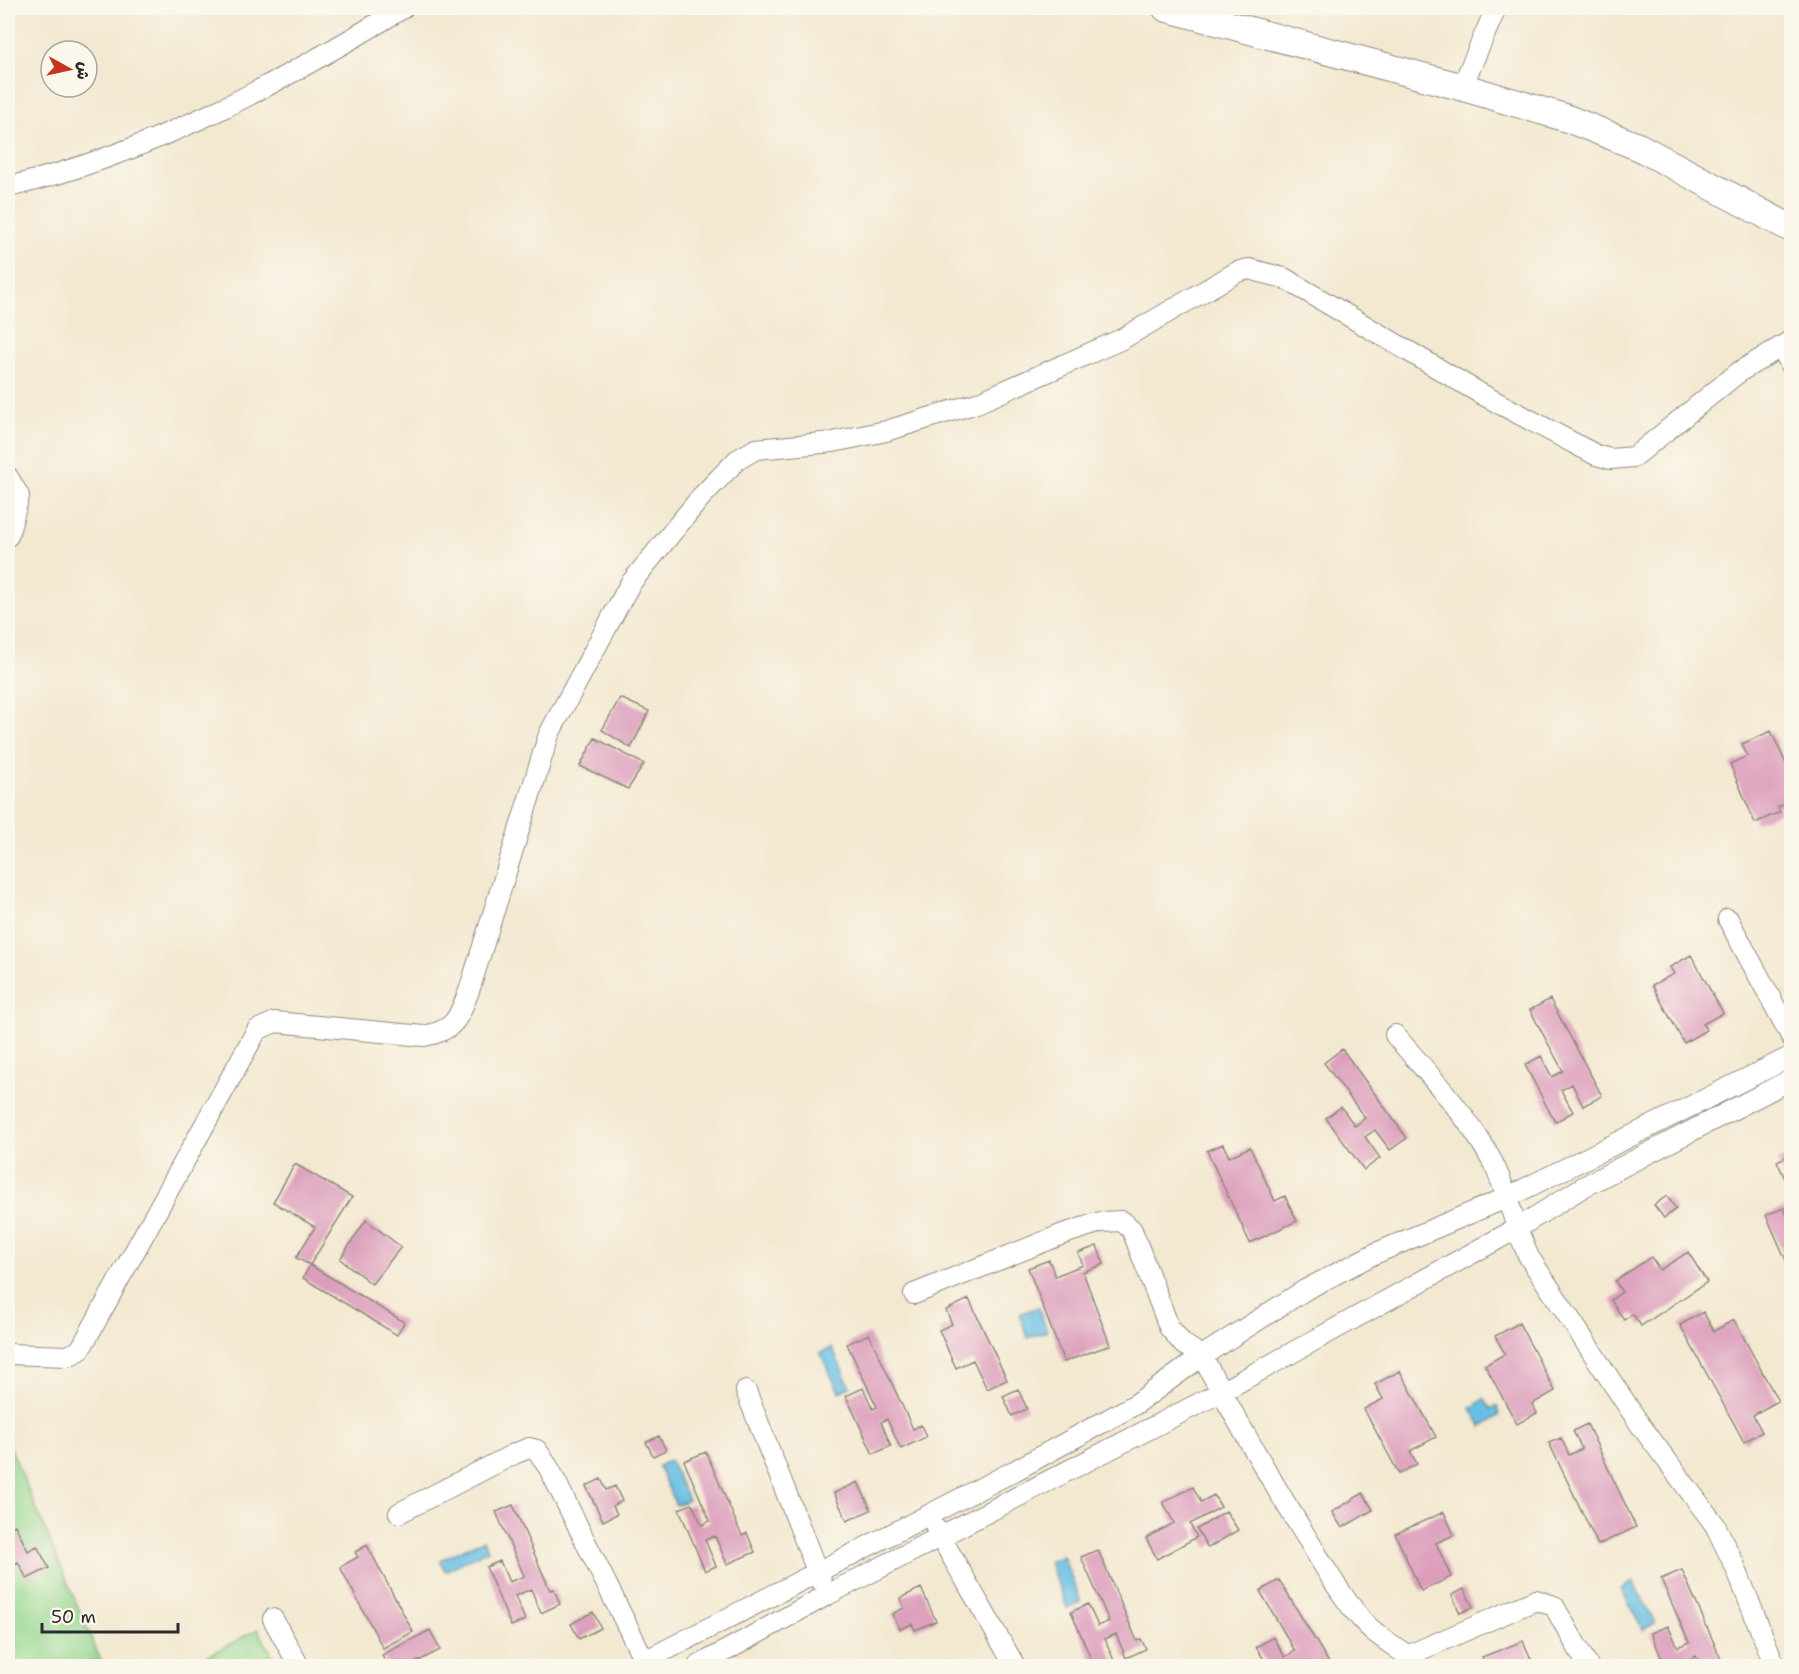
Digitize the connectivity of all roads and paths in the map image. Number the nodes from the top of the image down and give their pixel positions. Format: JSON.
{"nodes":[{"id":1,"x":403,"y":8,"type":"edge"},
{"id":2,"x":1166,"y":8,"type":"edge"},
{"id":3,"x":1496,"y":8,"type":"edge"},
{"id":4,"x":1462,"y":87,"type":"junction"},
{"id":5,"x":8,"y":187,"type":"edge"},
{"id":6,"x":1791,"y":230,"type":"edge"},
{"id":7,"x":1786,"y":344,"type":"edge"},
{"id":8,"x":1791,"y":367,"type":"edge"},
{"id":9,"x":8,"y":477,"type":"edge"},
{"id":10,"x":8,"y":536,"type":"edge"},
{"id":11,"x":1728,"y":919,"type":"dead end"},
{"id":12,"x":1395,"y":1035,"type":"dead end"},
{"id":13,"x":1791,"y":1038,"type":"edge"},
{"id":14,"x":1791,"y":1056,"type":"edge"},
{"id":15,"x":1791,"y":1079,"type":"edge"},
{"id":16,"x":1506,"y":1198,"type":"junction"},
{"id":17,"x":1516,"y":1229,"type":"junction"},
{"id":18,"x":914,"y":1294,"type":"dead end"},
{"id":19,"x":8,"y":1354,"type":"edge"},
{"id":20,"x":1202,"y":1356,"type":"junction"},
{"id":21,"x":746,"y":1391,"type":"dead end"},
{"id":22,"x":1221,"y":1392,"type":"junction"},
{"id":23,"x":399,"y":1513,"type":"dead end"},
{"id":24,"x":928,"y":1515,"type":"junction"},
{"id":25,"x":941,"y":1538,"type":"junction"},
{"id":26,"x":817,"y":1571,"type":"junction"},
{"id":27,"x":827,"y":1595,"type":"junction"},
{"id":28,"x":273,"y":1619,"type":"dead end"},
{"id":29,"x":1414,"y":1661,"type":"edge"},
{"id":30,"x":642,"y":1665,"type":"edge"},
{"id":31,"x":299,"y":1666,"type":"edge"},
{"id":32,"x":698,"y":1666,"type":"edge"},
{"id":33,"x":1015,"y":1666,"type":"edge"},
{"id":34,"x":1588,"y":1666,"type":"edge"},
{"id":35,"x":1775,"y":1666,"type":"edge"}],
"edges":[{"from":1,"to":5,"type":"street"},
{"from":2,"to":4,"type":"main road"},
{"from":3,"to":4,"type":"street"},
{"from":4,"to":6,"type":"main road"},
{"from":7,"to":8,"type":"street"},
{"from":7,"to":19,"type":"street"},
{"from":9,"to":10,"type":"street"},
{"from":11,"to":13,"type":"street"},
{"from":12,"to":16,"type":"street"},
{"from":14,"to":16,"type":"street"},
{"from":15,"to":17,"type":"street"},
{"from":16,"to":17,"type":"street"},
{"from":16,"to":20,"type":"street"},
{"from":17,"to":22,"type":"street"},
{"from":17,"to":35,"type":"street"},
{"from":18,"to":20,"type":"street"},
{"from":20,"to":22,"type":"street"},
{"from":20,"to":24,"type":"street"},
{"from":21,"to":26,"type":"street"},
{"from":22,"to":25,"type":"street"},
{"from":22,"to":29,"type":"street"},
{"from":23,"to":30,"type":"street"},
{"from":24,"to":25,"type":"street"},
{"from":24,"to":26,"type":"street"},
{"from":25,"to":27,"type":"street"},
{"from":25,"to":33,"type":"street"},
{"from":26,"to":27,"type":"street"},
{"from":26,"to":30,"type":"street"},
{"from":27,"to":32,"type":"street"},
{"from":28,"to":31,"type":"street"},
{"from":29,"to":34,"type":"street"}]}
